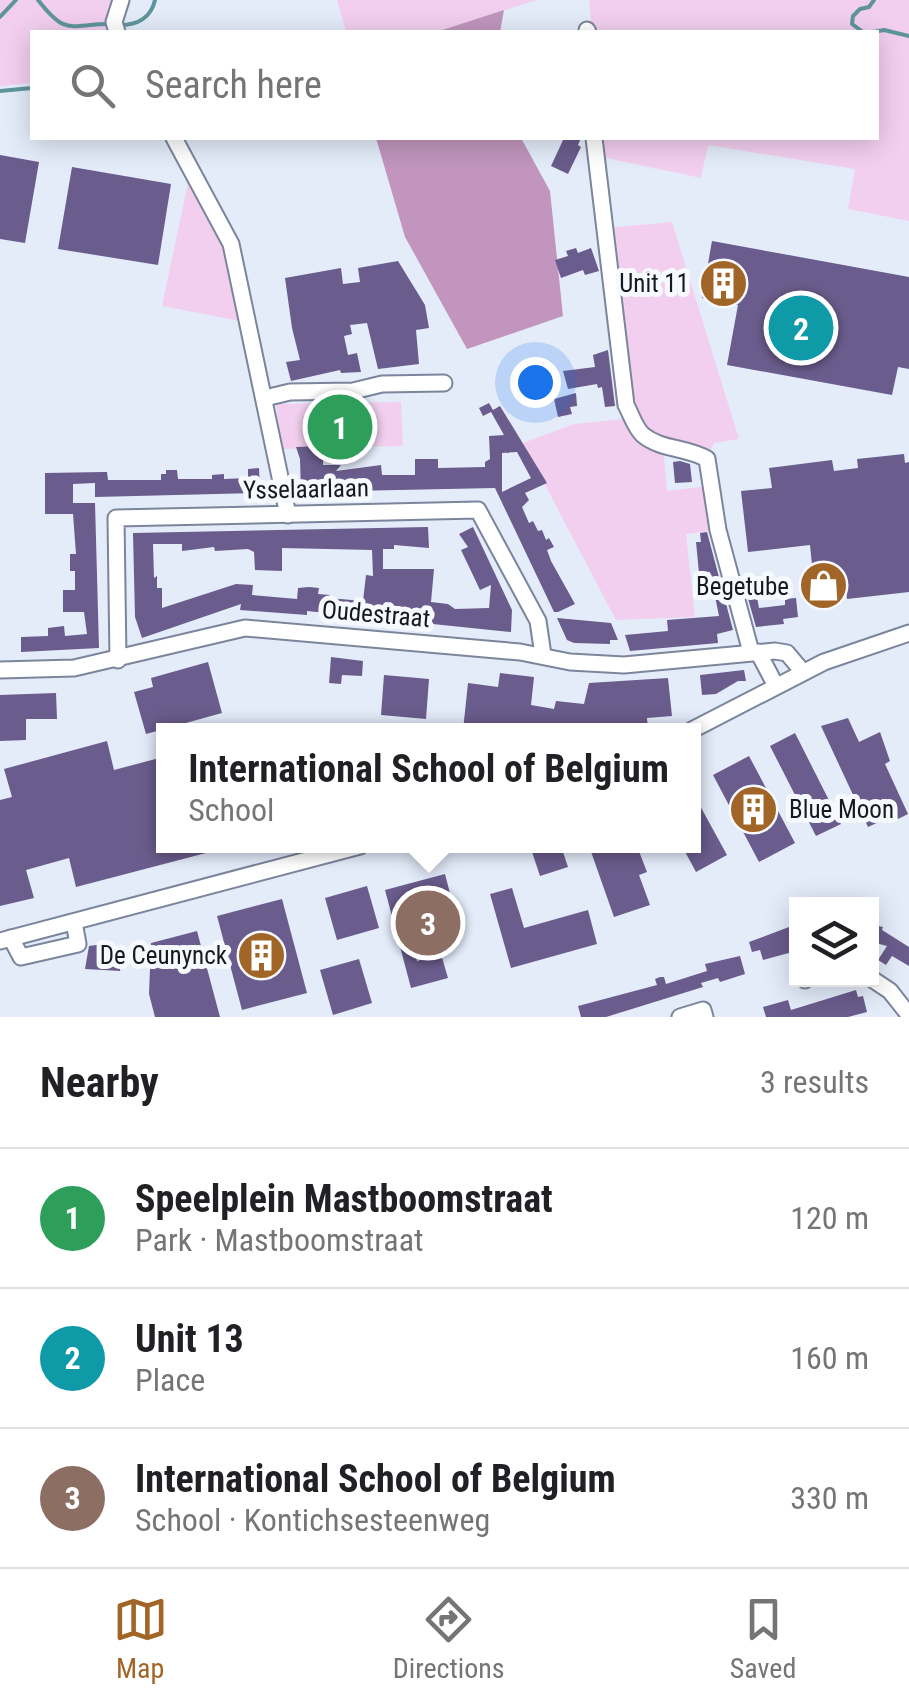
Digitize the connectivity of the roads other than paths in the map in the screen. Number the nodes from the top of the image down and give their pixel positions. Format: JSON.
{"nodes":[{"id":1,"x":119,"y":6,"type":"edge"},
{"id":2,"x":116,"y":30,"type":"edge"},
{"id":3,"x":175,"y":140,"type":"edge"},
{"id":4,"x":594,"y":140,"type":"edge"},
{"id":5,"x":444,"y":383,"type":"dead end"},
{"id":6,"x":265,"y":398,"type":"junction"},
{"id":7,"x":288,"y":515,"type":"junction"},
{"id":8,"x":909,"y":633,"type":"edge"},
{"id":9,"x":755,"y":652,"type":"junction"},
{"id":10,"x":544,"y":654,"type":"junction"},
{"id":11,"x":118,"y":660,"type":"junction"},
{"id":12,"x":0,"y":670,"type":"edge"},
{"id":13,"x":803,"y":672,"type":"junction"},
{"id":14,"x":776,"y":686,"type":"junction"},
{"id":15,"x":701,"y":725,"type":"edge"},
{"id":16,"x":334,"y":853,"type":"edge"},
{"id":17,"x":74,"y":922,"type":"junction"},
{"id":18,"x":6,"y":940,"type":"edge"},
{"id":19,"x":879,"y":984,"type":"edge"},
{"id":20,"x":909,"y":1014,"type":"edge"},
{"id":21,"x":680,"y":1017,"type":"edge"},
{"id":22,"x":705,"y":1017,"type":"edge"}],
"edges":[{"from":1,"to":2,"type":"street"},
{"from":3,"to":6,"type":"street"},
{"from":4,"to":9,"type":"street"},
{"from":5,"to":6,"type":"street"},
{"from":6,"to":7,"type":"street"},
{"from":7,"to":10,"type":"street","name":"Ysselaarlaan"},
{"from":7,"to":11,"type":"street","name":"Ysselaarlaan"},
{"from":8,"to":13,"type":"street"},
{"from":9,"to":10,"type":"street","name":"Oudestraat"},
{"from":9,"to":13,"type":"street","name":"Oudestraat"},
{"from":9,"to":14,"type":"street"},
{"from":10,"to":11,"type":"street","name":"Oudestraat"},
{"from":11,"to":12,"type":"street","name":"Oudestraat"},
{"from":13,"to":14,"type":"street"},
{"from":14,"to":15,"type":"street"},
{"from":16,"to":17,"type":"street"},
{"from":17,"to":18,"type":"street"},
{"from":17,"to":18,"type":"street"},
{"from":19,"to":20,"type":"street"},
{"from":21,"to":22,"type":"street"}]}
